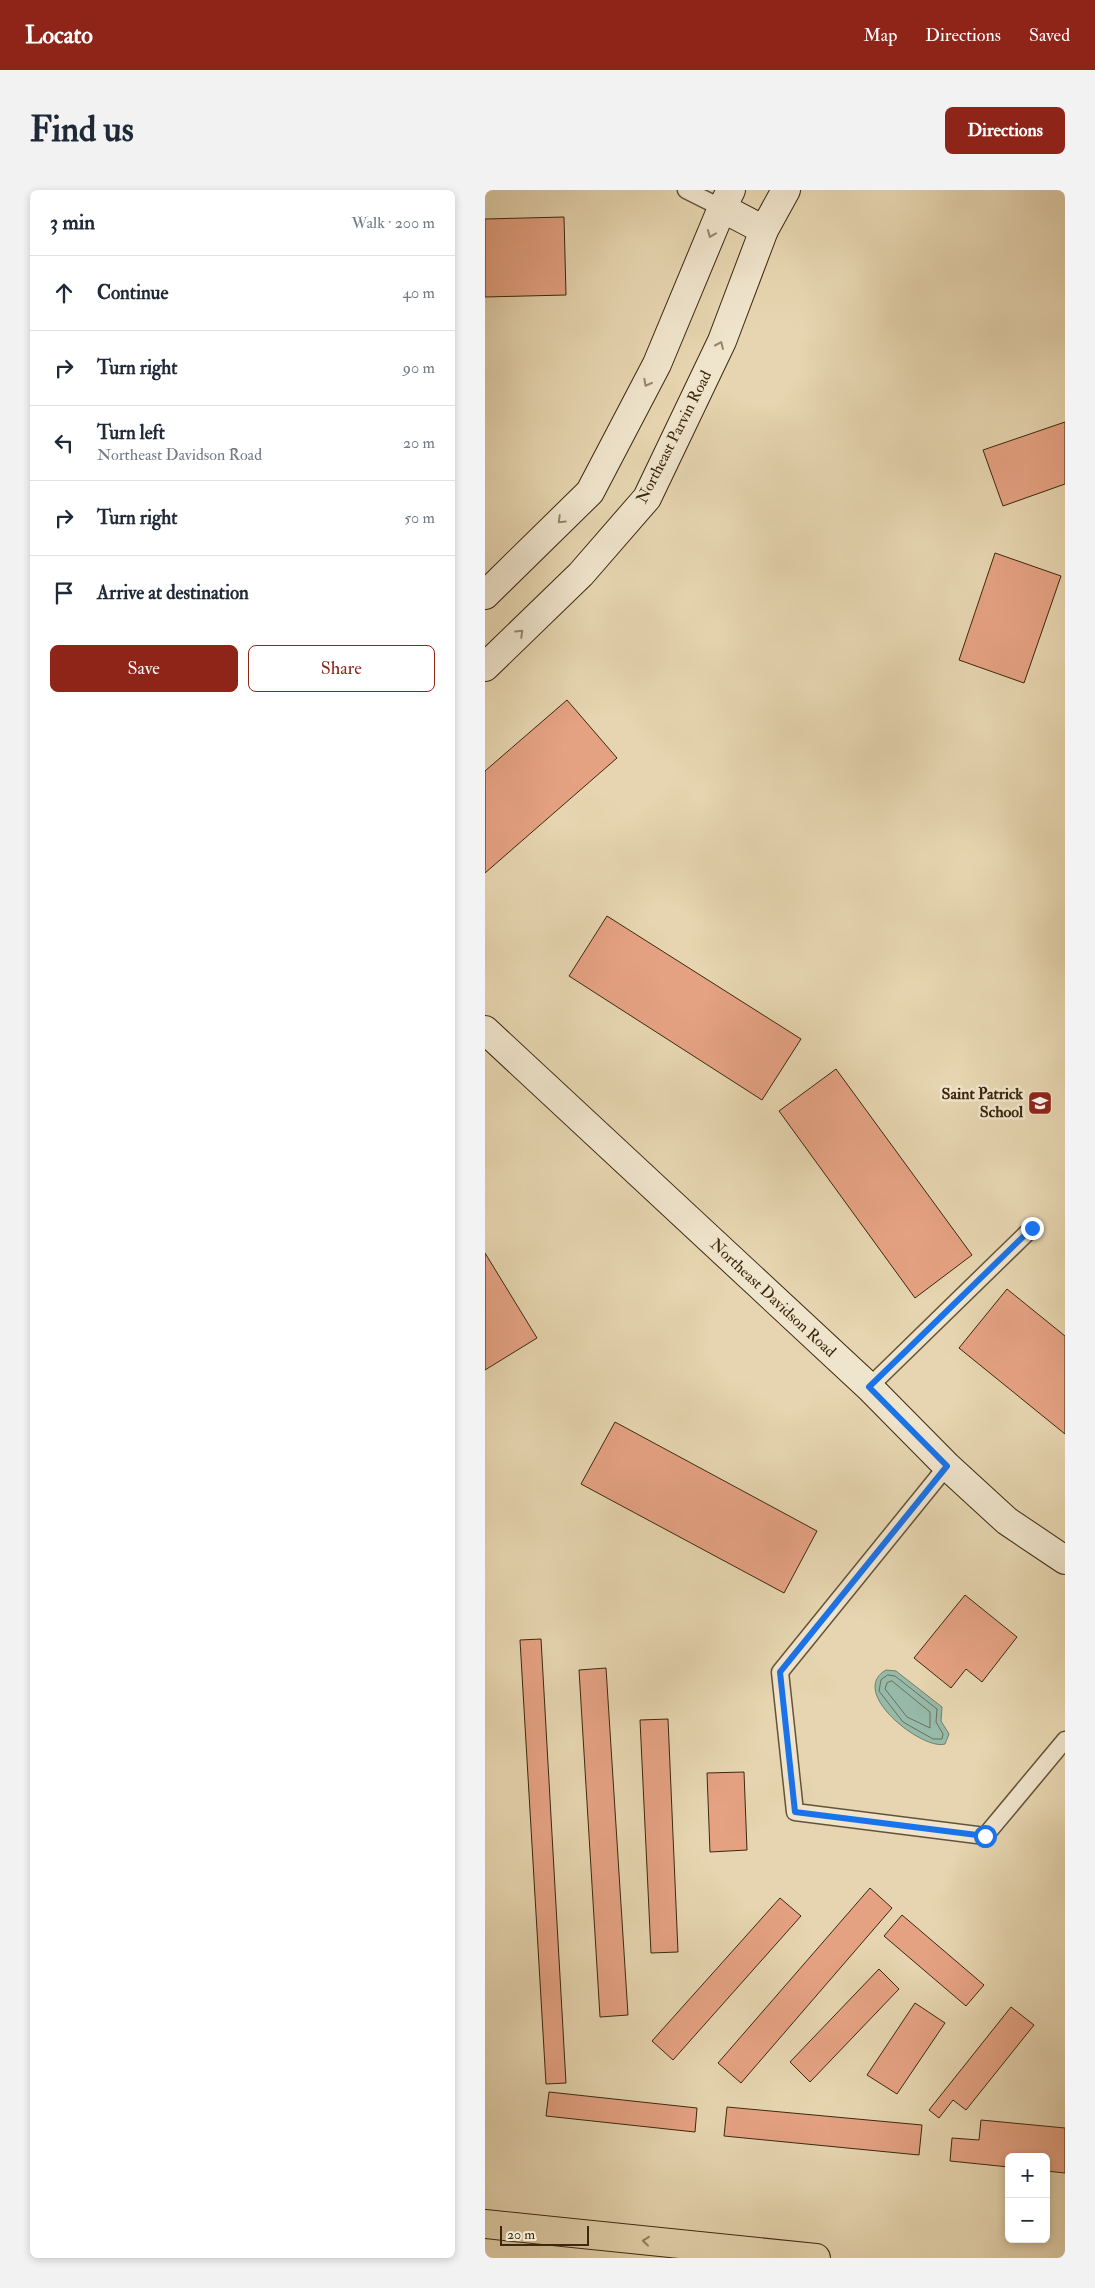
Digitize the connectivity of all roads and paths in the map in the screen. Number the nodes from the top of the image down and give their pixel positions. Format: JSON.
{"nodes":[{"id":1,"x":687,"y":190,"type":"edge"},
{"id":2,"x":786,"y":190,"type":"edge"},
{"id":3,"x":727,"y":199,"type":"edge"},
{"id":4,"x":763,"y":230,"type":"junction"},
{"id":5,"x":485,"y":595,"type":"edge"},
{"id":6,"x":485,"y":667,"type":"edge"},
{"id":7,"x":485,"y":1030,"type":"edge"},
{"id":8,"x":1032,"y":1228,"type":"dead end"},
{"id":9,"x":869,"y":1387,"type":"junction"},
{"id":10,"x":947,"y":1466,"type":"junction"},
{"id":11,"x":1065,"y":1560,"type":"edge"},
{"id":12,"x":1065,"y":1740,"type":"edge"},
{"id":13,"x":485,"y":2224,"type":"edge"},
{"id":14,"x":816,"y":2258,"type":"edge"}],
"edges":[{"from":1,"to":3,"type":"lane"},
{"from":2,"to":4,"type":"main road","name":"Northeast Parvin Road"},
{"from":3,"to":4,"type":"main road"},
{"from":3,"to":5,"type":"main road","one_way":true},
{"from":6,"to":4,"type":"main road","name":"Northeast Parvin Road","one_way":true},
{"from":7,"to":9,"type":"main road","name":"Northeast Davidson Road"},
{"from":8,"to":9,"type":"lane"},
{"from":9,"to":10,"type":"main road","name":"Northeast Davidson Road"},
{"from":10,"to":11,"type":"main road","name":"Northeast Davidson Road"},
{"from":10,"to":12,"type":"lane"},
{"from":14,"to":13,"type":"highway","one_way":true}]}
